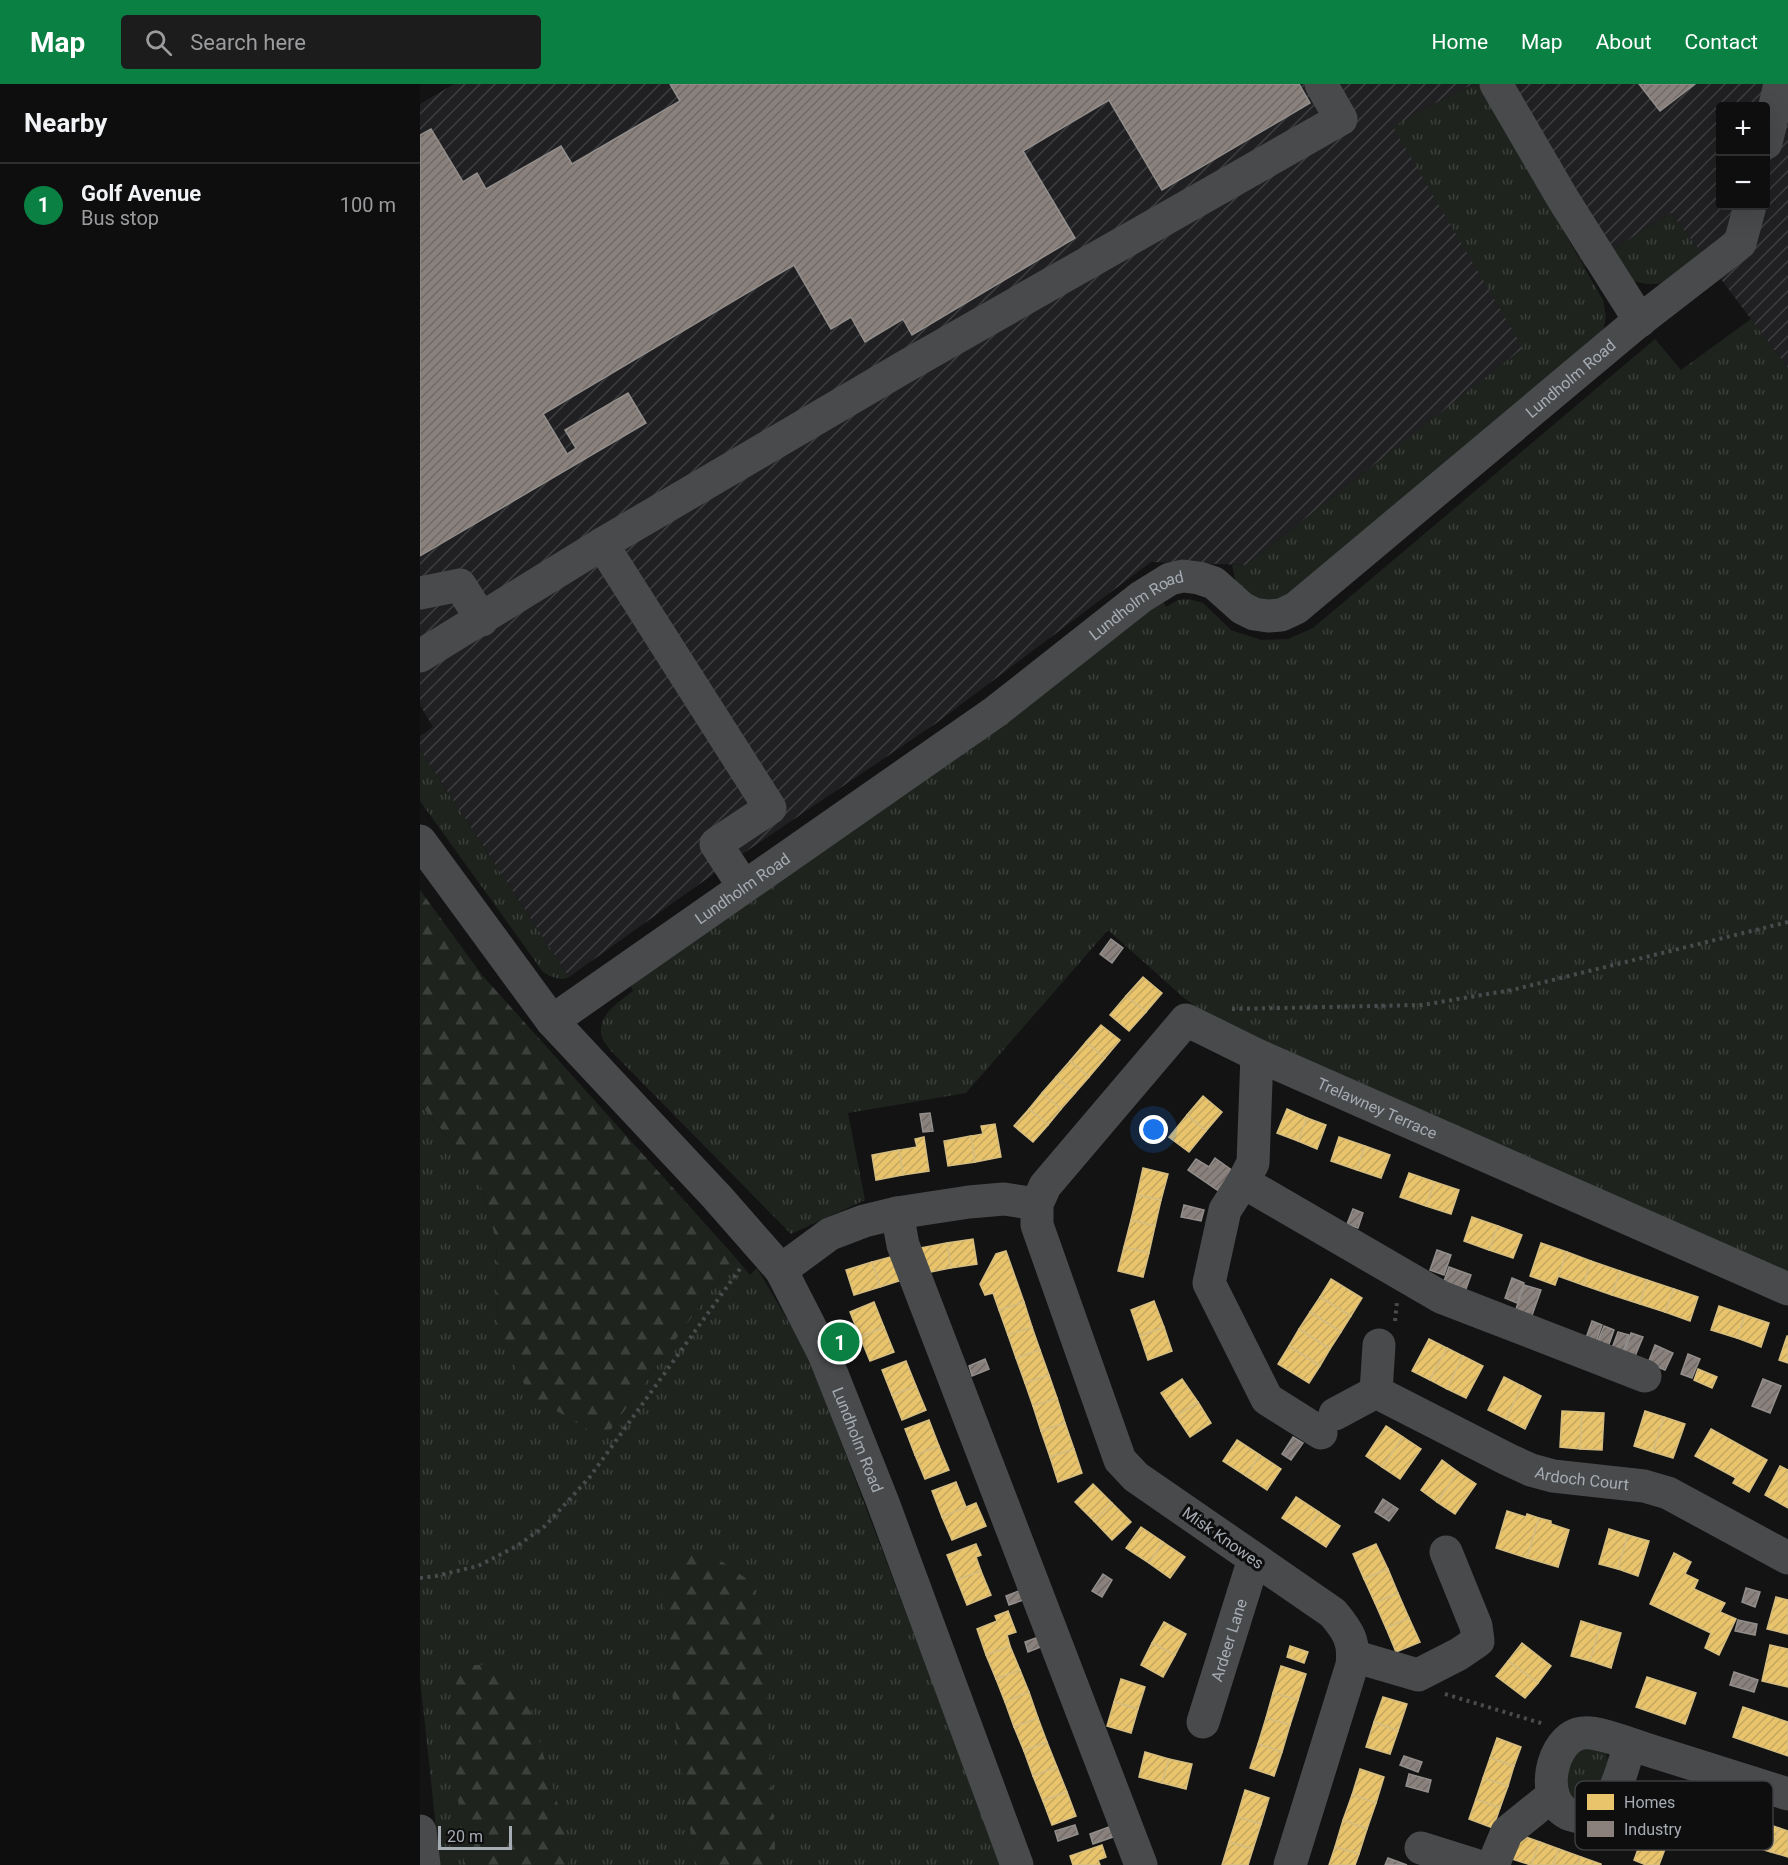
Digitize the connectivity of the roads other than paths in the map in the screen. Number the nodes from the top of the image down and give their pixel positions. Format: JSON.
{"nodes":[{"id":1,"x":1322,"y":84,"type":"edge"},
{"id":2,"x":1496,"y":84,"type":"edge"},
{"id":3,"x":1780,"y":84,"type":"edge"},
{"id":4,"x":1770,"y":126,"type":"edge"},
{"id":5,"x":1749,"y":210,"type":"edge"},
{"id":6,"x":1640,"y":321,"type":"junction"},
{"id":7,"x":602,"y":544,"type":"junction"},
{"id":8,"x":420,"y":594,"type":"edge"},
{"id":9,"x":482,"y":620,"type":"junction"},
{"id":10,"x":420,"y":656,"type":"edge"},
{"id":11,"x":420,"y":841,"type":"edge"},
{"id":12,"x":744,"y":887,"type":"junction"},
{"id":13,"x":552,"y":1021,"type":"junction"},
{"id":14,"x":1257,"y":1055,"type":"junction"},
{"id":15,"x":1243,"y":1182,"type":"junction"},
{"id":16,"x":1036,"y":1204,"type":"junction"},
{"id":17,"x":897,"y":1213,"type":"junction"},
{"id":18,"x":781,"y":1270,"type":"junction"},
{"id":19,"x":1788,"y":1289,"type":"edge"},
{"id":20,"x":1379,"y":1345,"type":"road end"},
{"id":21,"x":1645,"y":1376,"type":"dead end"},
{"id":22,"x":1376,"y":1392,"type":"junction"},
{"id":23,"x":1446,"y":1552,"type":"dead end"},
{"id":24,"x":1788,"y":1558,"type":"edge"},
{"id":25,"x":1254,"y":1559,"type":"junction"},
{"id":26,"x":1353,"y":1656,"type":"junction"},
{"id":27,"x":1203,"y":1722,"type":"dead end"},
{"id":28,"x":1630,"y":1744,"type":"junction"},
{"id":29,"x":1617,"y":1781,"type":"edge"},
{"id":30,"x":1747,"y":1781,"type":"edge"},
{"id":31,"x":1773,"y":1789,"type":"edge"},
{"id":32,"x":1788,"y":1794,"type":"edge"},
{"id":33,"x":1553,"y":1795,"type":"junction"},
{"id":34,"x":1575,"y":1816,"type":"edge"},
{"id":35,"x":420,"y":1831,"type":"edge"},
{"id":36,"x":1420,"y":1848,"type":"dead end"},
{"id":37,"x":424,"y":1865,"type":"edge"},
{"id":38,"x":1017,"y":1865,"type":"edge"},
{"id":39,"x":1141,"y":1865,"type":"edge"},
{"id":40,"x":1290,"y":1865,"type":"edge"},
{"id":41,"x":1475,"y":1865,"type":"edge"},
{"id":42,"x":1492,"y":1865,"type":"edge"}],
"edges":[{"from":1,"to":7,"type":"street"},
{"from":2,"to":6,"type":"street"},
{"from":3,"to":4,"type":"street"},
{"from":5,"to":6,"type":"street","name":"Lundholm Road"},
{"from":6,"to":12,"type":"street","name":"Lundholm Road"},
{"from":7,"to":9,"type":"street"},
{"from":7,"to":12,"type":"street"},
{"from":8,"to":9,"type":"street"},
{"from":9,"to":10,"type":"street"},
{"from":11,"to":13,"type":"street","name":"Lundholm Road"},
{"from":12,"to":13,"type":"street","name":"Lundholm Road"},
{"from":13,"to":18,"type":"street","name":"Lundholm Road"},
{"from":14,"to":15,"type":"street"},
{"from":14,"to":16,"type":"street","name":"Trelawney Terrace"},
{"from":14,"to":19,"type":"street","name":"Trelawney Terrace"},
{"from":15,"to":21,"type":"street"},
{"from":15,"to":22,"type":"street"},
{"from":16,"to":17,"type":"street"},
{"from":16,"to":25,"type":"street","name":"Misk Knowes"},
{"from":17,"to":18,"type":"street"},
{"from":17,"to":39,"type":"street"},
{"from":18,"to":38,"type":"street","name":"Lundholm Road"},
{"from":20,"to":22,"type":"street"},
{"from":22,"to":24,"type":"street","name":"Ardoch Court"},
{"from":23,"to":26,"type":"street"},
{"from":25,"to":26,"type":"street","name":"Misk Knowes"},
{"from":25,"to":27,"type":"street","name":"Ardeer Lane"},
{"from":26,"to":40,"type":"street"},
{"from":28,"to":29,"type":"street"},
{"from":28,"to":30,"type":"street"},
{"from":28,"to":33,"type":"street"},
{"from":31,"to":32,"type":"street"},
{"from":33,"to":34,"type":"street"},
{"from":33,"to":42,"type":"street"},
{"from":35,"to":37,"type":"street"},
{"from":36,"to":41,"type":"street"}]}
